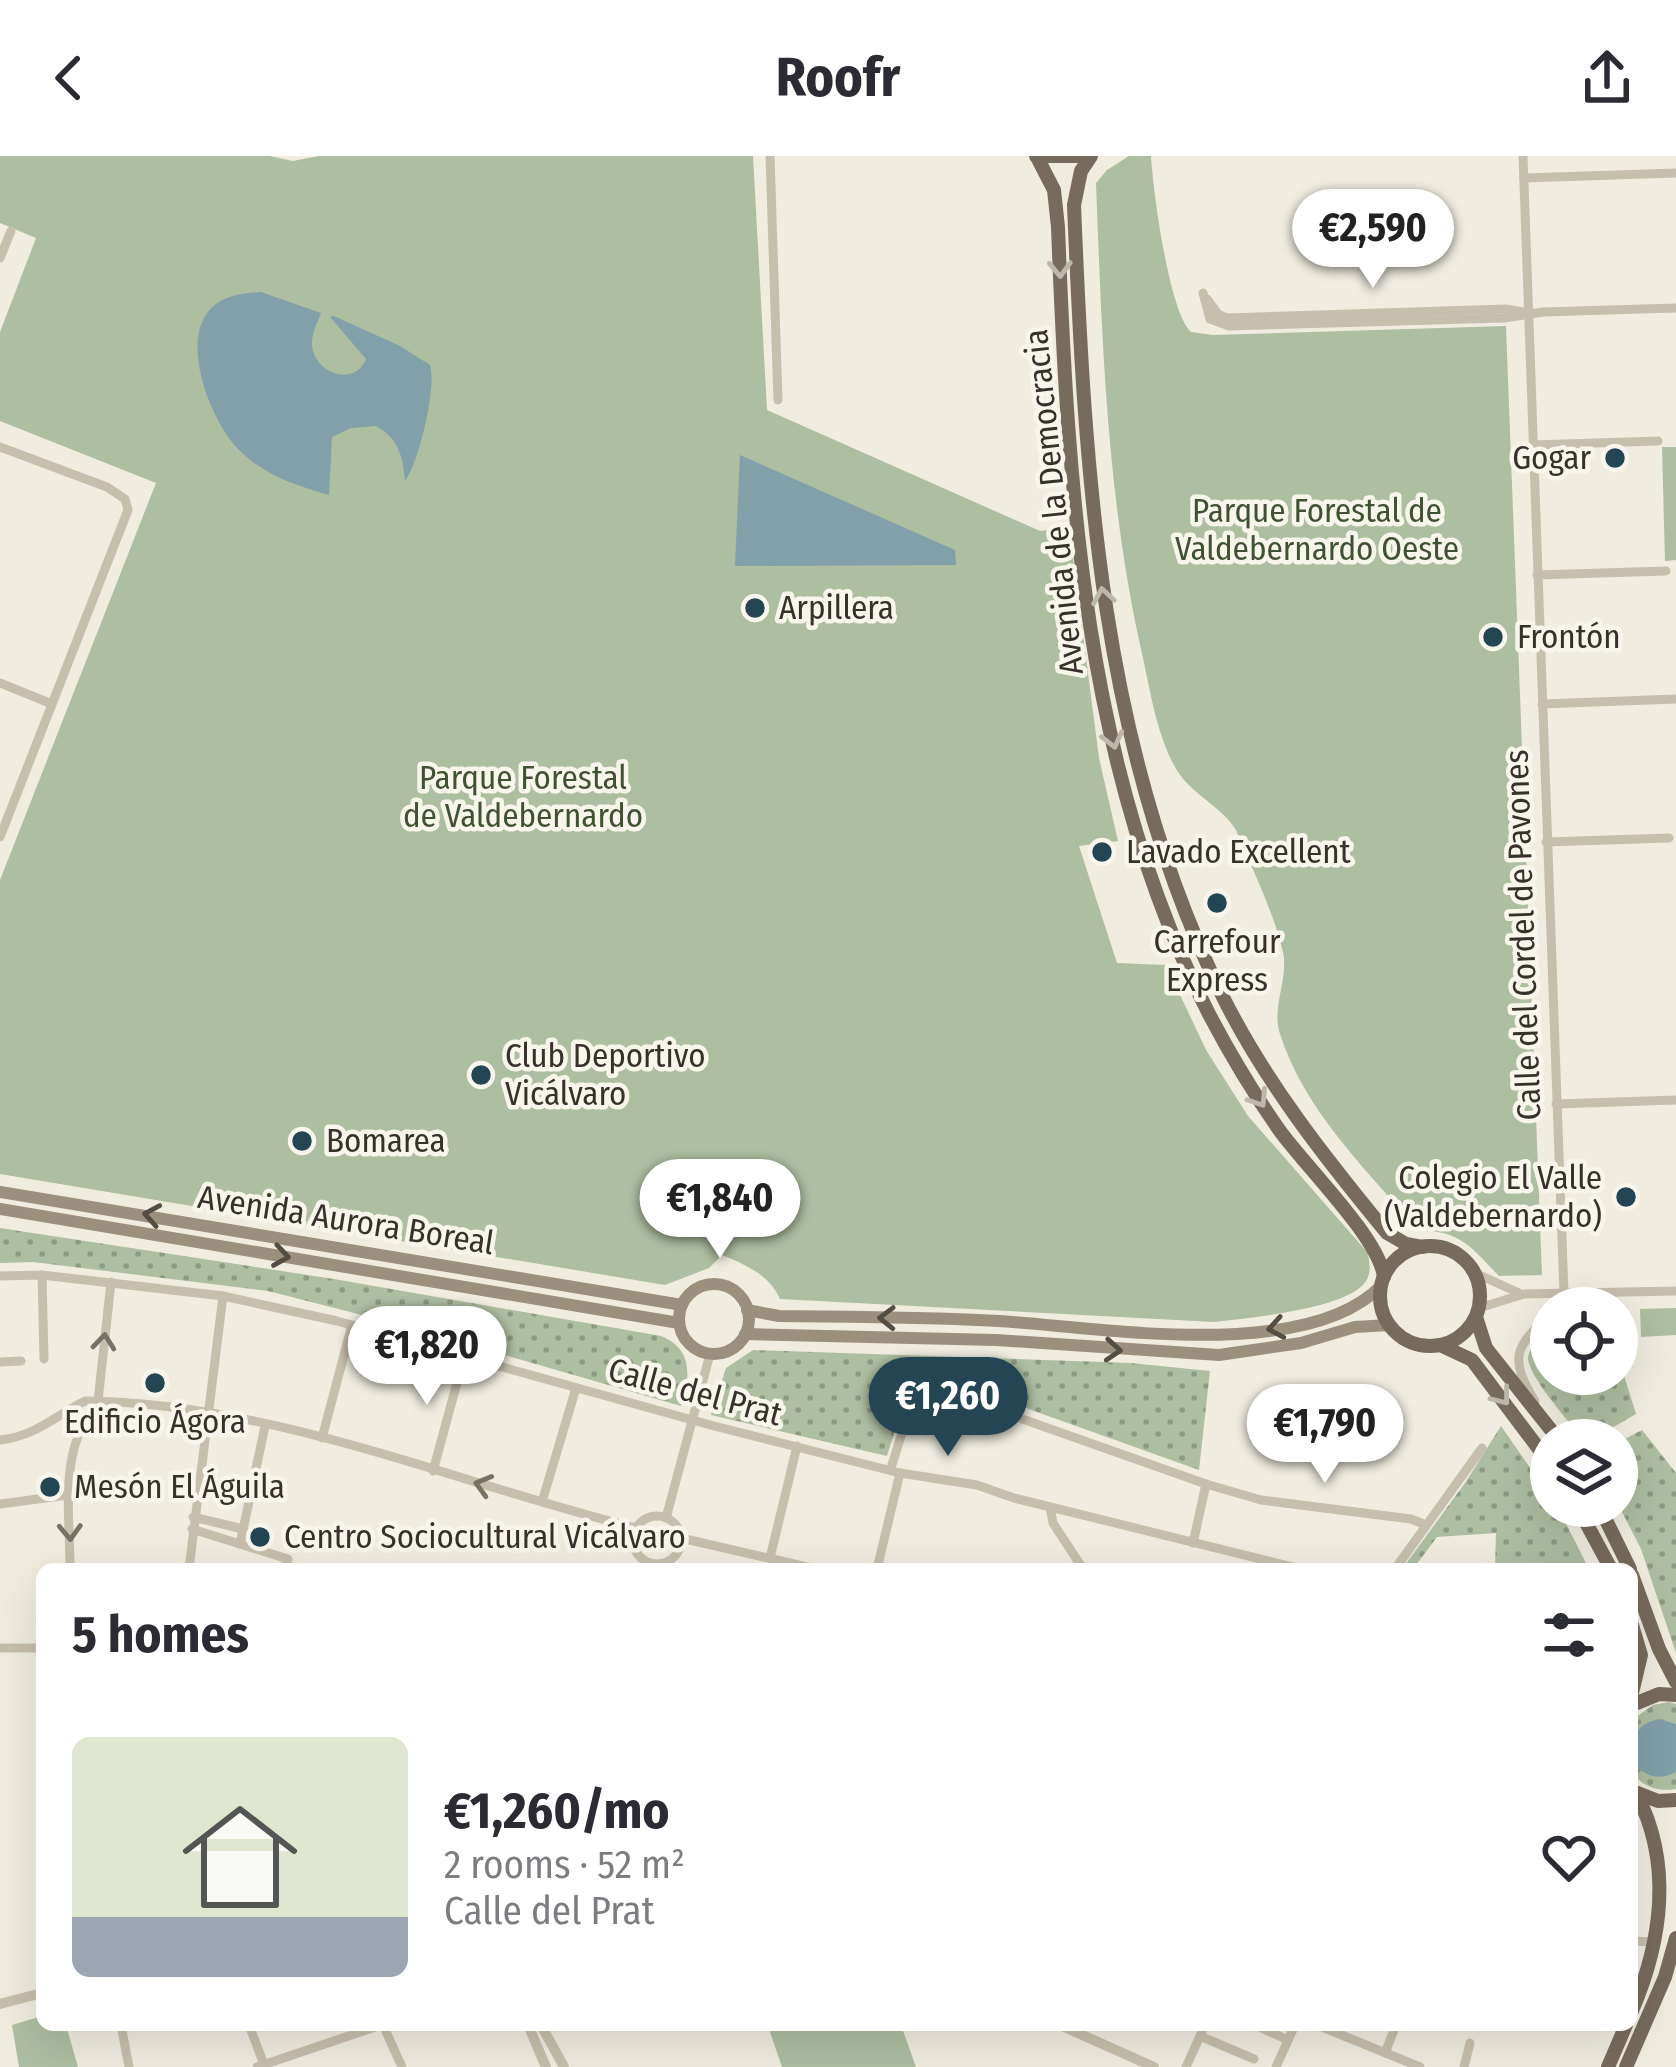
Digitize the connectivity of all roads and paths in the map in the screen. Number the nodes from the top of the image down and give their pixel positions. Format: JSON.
{"nodes":[{"id":1,"x":770,"y":156,"type":"edge"},
{"id":2,"x":1037,"y":156,"type":"edge"},
{"id":3,"x":1087,"y":156,"type":"edge"},
{"id":4,"x":1523,"y":156,"type":"edge"},
{"id":5,"x":1676,"y":173,"type":"edge"},
{"id":6,"x":1524,"y":178,"type":"junction"},
{"id":7,"x":11,"y":231,"type":"dead end"},
{"id":8,"x":0,"y":259,"type":"edge"},
{"id":9,"x":1676,"y":308,"type":"edge"},
{"id":10,"x":1529,"y":313,"type":"junction"},
{"id":11,"x":778,"y":400,"type":"dead end"},
{"id":12,"x":1658,"y":441,"type":"dead end"},
{"id":13,"x":1533,"y":445,"type":"junction"},
{"id":14,"x":0,"y":447,"type":"edge"},
{"id":15,"x":1666,"y":571,"type":"dead end"},
{"id":16,"x":1538,"y":575,"type":"junction"},
{"id":17,"x":0,"y":683,"type":"edge"},
{"id":18,"x":1676,"y":699,"type":"edge"},
{"id":19,"x":52,"y":704,"type":"junction"},
{"id":20,"x":1542,"y":704,"type":"junction"},
{"id":21,"x":0,"y":837,"type":"edge"},
{"id":22,"x":1669,"y":838,"type":"dead end"},
{"id":23,"x":1546,"y":842,"type":"junction"},
{"id":24,"x":1676,"y":1100,"type":"edge"},
{"id":25,"x":1556,"y":1104,"type":"junction"},
{"id":26,"x":0,"y":1192,"type":"edge"},
{"id":27,"x":0,"y":1210,"type":"edge"},
{"id":28,"x":1422,"y":1247,"type":"junction"},
{"id":29,"x":1475,"y":1273,"type":"junction"},
{"id":30,"x":42,"y":1275,"type":"junction"},
{"id":31,"x":0,"y":1276,"type":"edge"},
{"id":32,"x":1383,"y":1281,"type":"junction"},
{"id":33,"x":111,"y":1282,"type":"junction"},
{"id":34,"x":1564,"y":1287,"type":"edge"},
{"id":35,"x":1676,"y":1291,"type":"edge"},
{"id":36,"x":1638,"y":1292,"type":"edge"},
{"id":37,"x":1524,"y":1294,"type":"junction"},
{"id":38,"x":1530,"y":1294,"type":"edge"},
{"id":39,"x":223,"y":1296,"type":"junction"},
{"id":40,"x":682,"y":1305,"type":"junction"},
{"id":41,"x":747,"y":1310,"type":"junction"},
{"id":42,"x":1478,"y":1313,"type":"junction"},
{"id":43,"x":679,"y":1323,"type":"junction"},
{"id":44,"x":352,"y":1325,"type":"junction"},
{"id":45,"x":1389,"y":1325,"type":"junction"},
{"id":46,"x":745,"y":1334,"type":"junction"},
{"id":47,"x":1530,"y":1334,"type":"edge"},
{"id":48,"x":1440,"y":1345,"type":"junction"},
{"id":49,"x":710,"y":1354,"type":"junction"},
{"id":50,"x":464,"y":1357,"type":"junction"},
{"id":51,"x":44,"y":1359,"type":"dead end"},
{"id":52,"x":21,"y":1361,"type":"dead end"},
{"id":53,"x":0,"y":1362,"type":"edge"},
{"id":54,"x":576,"y":1388,"type":"junction"},
{"id":55,"x":1530,"y":1393,"type":"edge"},
{"id":56,"x":98,"y":1401,"type":"junction"},
{"id":57,"x":211,"y":1415,"type":"junction"},
{"id":58,"x":1543,"y":1419,"type":"edge"},
{"id":59,"x":691,"y":1420,"type":"junction"},
{"id":60,"x":265,"y":1426,"type":"junction"},
{"id":61,"x":1530,"y":1437,"type":"edge"},
{"id":62,"x":322,"y":1438,"type":"junction"},
{"id":63,"x":0,"y":1440,"type":"edge"},
{"id":64,"x":796,"y":1446,"type":"junction"},
{"id":65,"x":1482,"y":1448,"type":"dead end"},
{"id":66,"x":433,"y":1471,"type":"junction"},
{"id":67,"x":895,"y":1471,"type":"junction"},
{"id":68,"x":1206,"y":1484,"type":"junction"},
{"id":69,"x":68,"y":1495,"type":"junction"},
{"id":70,"x":542,"y":1502,"type":"junction"},
{"id":71,"x":0,"y":1504,"type":"edge"},
{"id":72,"x":1050,"y":1507,"type":"junction"},
{"id":73,"x":666,"y":1518,"type":"junction"},
{"id":74,"x":193,"y":1523,"type":"junction"},
{"id":75,"x":1426,"y":1525,"type":"junction"},
{"id":76,"x":1588,"y":1527,"type":"edge"},
{"id":77,"x":1609,"y":1527,"type":"edge"},
{"id":78,"x":636,"y":1528,"type":"junction"},
{"id":79,"x":243,"y":1529,"type":"junction"},
{"id":80,"x":681,"y":1538,"type":"junction"},
{"id":81,"x":1193,"y":1543,"type":"junction"},
{"id":82,"x":240,"y":1544,"type":"junction"},
{"id":83,"x":770,"y":1558,"type":"junction"},
{"id":84,"x":70,"y":1563,"type":"edge"},
{"id":85,"x":190,"y":1563,"type":"edge"},
{"id":86,"x":287,"y":1563,"type":"edge"},
{"id":87,"x":643,"y":1563,"type":"edge"},
{"id":88,"x":667,"y":1563,"type":"edge"},
{"id":89,"x":791,"y":1563,"type":"edge"},
{"id":90,"x":878,"y":1563,"type":"edge"},
{"id":91,"x":1079,"y":1563,"type":"edge"},
{"id":92,"x":1276,"y":1563,"type":"edge"},
{"id":93,"x":1399,"y":1563,"type":"edge"},
{"id":94,"x":1607,"y":1563,"type":"edge"},
{"id":95,"x":1627,"y":1563,"type":"edge"},
{"id":96,"x":1638,"y":1591,"type":"edge"},
{"id":97,"x":0,"y":1648,"type":"edge"},
{"id":98,"x":36,"y":1648,"type":"edge"},
{"id":99,"x":1676,"y":1682,"type":"edge"},
{"id":100,"x":1676,"y":1695,"type":"edge"},
{"id":101,"x":1638,"y":1703,"type":"edge"},
{"id":102,"x":1638,"y":1793,"type":"edge"},
{"id":103,"x":1638,"y":1798,"type":"edge"},
{"id":104,"x":1676,"y":1800,"type":"edge"},
{"id":105,"x":1676,"y":1938,"type":"edge"},
{"id":106,"x":1638,"y":1941,"type":"edge"},
{"id":107,"x":1655,"y":1942,"type":"junction"},
{"id":108,"x":36,"y":1995,"type":"edge"},
{"id":109,"x":1638,"y":1997,"type":"edge"},
{"id":110,"x":0,"y":2004,"type":"edge"},
{"id":111,"x":122,"y":2031,"type":"edge"},
{"id":112,"x":251,"y":2031,"type":"edge"},
{"id":113,"x":364,"y":2031,"type":"edge"},
{"id":114,"x":385,"y":2031,"type":"edge"},
{"id":115,"x":530,"y":2031,"type":"edge"},
{"id":116,"x":544,"y":2031,"type":"edge"},
{"id":117,"x":1073,"y":2031,"type":"edge"},
{"id":118,"x":1202,"y":2031,"type":"edge"},
{"id":119,"x":1204,"y":2031,"type":"edge"},
{"id":120,"x":1268,"y":2031,"type":"edge"},
{"id":121,"x":1292,"y":2031,"type":"edge"},
{"id":122,"x":1332,"y":2031,"type":"edge"},
{"id":123,"x":1394,"y":2031,"type":"edge"},
{"id":124,"x":1623,"y":2031,"type":"edge"},
{"id":125,"x":1288,"y":2040,"type":"junction"},
{"id":126,"x":1470,"y":2043,"type":"dead end"},
{"id":127,"x":1385,"y":2053,"type":"junction"},
{"id":128,"x":1254,"y":2059,"type":"dead end"},
{"id":129,"x":262,"y":2066,"type":"edge"},
{"id":130,"x":129,"y":2067,"type":"edge"},
{"id":131,"x":402,"y":2067,"type":"edge"},
{"id":132,"x":547,"y":2067,"type":"edge"},
{"id":133,"x":564,"y":2067,"type":"edge"},
{"id":134,"x":1154,"y":2067,"type":"edge"},
{"id":135,"x":1186,"y":2067,"type":"edge"},
{"id":136,"x":1276,"y":2067,"type":"edge"},
{"id":137,"x":1420,"y":2067,"type":"edge"},
{"id":138,"x":1464,"y":2067,"type":"edge"},
{"id":139,"x":1608,"y":2067,"type":"edge"},
{"id":140,"x":1626,"y":2067,"type":"edge"}],
"edges":[{"from":1,"to":11,"type":"street"},
{"from":2,"to":3,"type":"main road"},
{"from":2,"to":32,"type":"main road","name":"Avenida de la Democracia","one_way":true},
{"from":28,"to":3,"type":"main road","name":"Avenida de la Democracia","one_way":true},
{"from":4,"to":6,"type":"street","name":"Calle del Cordel de Pavones"},
{"from":5,"to":6,"type":"street"},
{"from":6,"to":10,"type":"street","name":"Calle del Cordel de Pavones"},
{"from":7,"to":8,"type":"street"},
{"from":9,"to":10,"type":"street"},
{"from":10,"to":10,"type":"street"},
{"from":10,"to":13,"type":"street","name":"Calle del Cordel de Pavones"},
{"from":12,"to":13,"type":"street"},
{"from":13,"to":16,"type":"street","name":"Calle del Cordel de Pavones"},
{"from":14,"to":19,"type":"street"},
{"from":15,"to":16,"type":"street"},
{"from":16,"to":20,"type":"street","name":"Calle del Cordel de Pavones"},
{"from":17,"to":19,"type":"street"},
{"from":18,"to":20,"type":"street"},
{"from":19,"to":21,"type":"street"},
{"from":20,"to":23,"type":"street","name":"Calle del Cordel de Pavones"},
{"from":22,"to":23,"type":"street"},
{"from":23,"to":25,"type":"street","name":"Calle del Cordel de Pavones"},
{"from":24,"to":25,"type":"street"},
{"from":25,"to":34,"type":"street","name":"Calle del Cordel de Pavones"},
{"from":40,"to":26,"type":"main road","name":"Avenida Aurora Boreal","one_way":true},
{"from":27,"to":43,"type":"main road","name":"Avenida Aurora Boreal","one_way":true},
{"from":28,"to":29,"type":"main road"},
{"from":28,"to":32,"type":"main road"},
{"from":29,"to":37,"type":"street"},
{"from":29,"to":42,"type":"main road"},
{"from":30,"to":31,"type":"street","name":"Calle del Prat"},
{"from":30,"to":33,"type":"street","name":"Calle del Prat"},
{"from":30,"to":51,"type":"street"},
{"from":32,"to":41,"type":"main road","one_way":true},
{"from":32,"to":45,"type":"main road"},
{"from":33,"to":39,"type":"street","name":"Calle del Prat"},
{"from":56,"to":33,"type":"street","one_way":true},
{"from":35,"to":36,"type":"street"},
{"from":37,"to":38,"type":"street"},
{"from":37,"to":42,"type":"street"},
{"from":39,"to":44,"type":"street","name":"Calle del Prat"},
{"from":39,"to":57,"type":"street"},
{"from":40,"to":41,"type":"main road"},
{"from":40,"to":43,"type":"main road"},
{"from":41,"to":46,"type":"main road"},
{"from":42,"to":48,"type":"main road"},
{"from":42,"to":58,"type":"main road"},
{"from":43,"to":49,"type":"main road"},
{"from":44,"to":50,"type":"street","name":"Calle del Prat"},
{"from":44,"to":62,"type":"street"},
{"from":46,"to":45,"type":"main road","one_way":true},
{"from":45,"to":48,"type":"main road"},
{"from":46,"to":49,"type":"main road"},
{"from":47,"to":55,"type":"street"},
{"from":48,"to":61,"type":"main road","one_way":true},
{"from":49,"to":59,"type":"street"},
{"from":50,"to":54,"type":"street","name":"Calle del Prat"},
{"from":50,"to":66,"type":"street"},
{"from":52,"to":53,"type":"street"},
{"from":54,"to":59,"type":"street","name":"Calle del Prat"},
{"from":54,"to":70,"type":"street"},
{"from":56,"to":57,"type":"street"},
{"from":56,"to":63,"type":"street"},
{"from":56,"to":69,"type":"street"},
{"from":57,"to":60,"type":"street"},
{"from":57,"to":74,"type":"street"},
{"from":59,"to":64,"type":"street","name":"Calle del Prat"},
{"from":59,"to":73,"type":"street"},
{"from":60,"to":62,"type":"street"},
{"from":60,"to":79,"type":"street"},
{"from":62,"to":66,"type":"street"},
{"from":64,"to":67,"type":"street","name":"Calle del Prat"},
{"from":64,"to":83,"type":"street"},
{"from":65,"to":75,"type":"street"},
{"from":70,"to":66,"type":"street","one_way":true},
{"from":67,"to":68,"type":"street"},
{"from":67,"to":72,"type":"street","name":"Calle del Prat"},
{"from":67,"to":90,"type":"street"},
{"from":68,"to":75,"type":"street"},
{"from":68,"to":81,"type":"street"},
{"from":69,"to":71,"type":"street"},
{"from":69,"to":84,"type":"street","one_way":true},
{"from":70,"to":78,"type":"street"},
{"from":72,"to":81,"type":"street","name":"Calle del Prat"},
{"from":72,"to":91,"type":"street"},
{"from":73,"to":78,"type":"street"},
{"from":73,"to":80,"type":"street"},
{"from":74,"to":79,"type":"street"},
{"from":74,"to":82,"type":"street"},
{"from":74,"to":85,"type":"street"},
{"from":75,"to":93,"type":"street"},
{"from":76,"to":94,"type":"main road"},
{"from":77,"to":95,"type":"main road"},
{"from":78,"to":87,"type":"street"},
{"from":79,"to":82,"type":"street"},
{"from":80,"to":83,"type":"street"},
{"from":80,"to":88,"type":"street"},
{"from":81,"to":92,"type":"street","name":"Calle del Prat"},
{"from":82,"to":86,"type":"street"},
{"from":83,"to":89,"type":"street"},
{"from":96,"to":99,"type":"main road"},
{"from":97,"to":98,"type":"street"},
{"from":100,"to":101,"type":"main road"},
{"from":102,"to":104,"type":"main road"},
{"from":103,"to":107,"type":"main road"},
{"from":105,"to":140,"type":"main road"},
{"from":106,"to":107,"type":"street"},
{"from":107,"to":109,"type":"main road"},
{"from":108,"to":110,"type":"street"},
{"from":111,"to":130,"type":"street"},
{"from":112,"to":129,"type":"street"},
{"from":113,"to":129,"type":"street"},
{"from":114,"to":131,"type":"street"},
{"from":115,"to":132,"type":"street"},
{"from":116,"to":133,"type":"street"},
{"from":117,"to":134,"type":"street"},
{"from":118,"to":135,"type":"street"},
{"from":119,"to":128,"type":"street"},
{"from":120,"to":125,"type":"street"},
{"from":121,"to":125,"type":"street"},
{"from":122,"to":127,"type":"street"},
{"from":123,"to":127,"type":"street"},
{"from":124,"to":139,"type":"main road"},
{"from":125,"to":136,"type":"street"},
{"from":126,"to":138,"type":"street"},
{"from":127,"to":137,"type":"street"}]}
